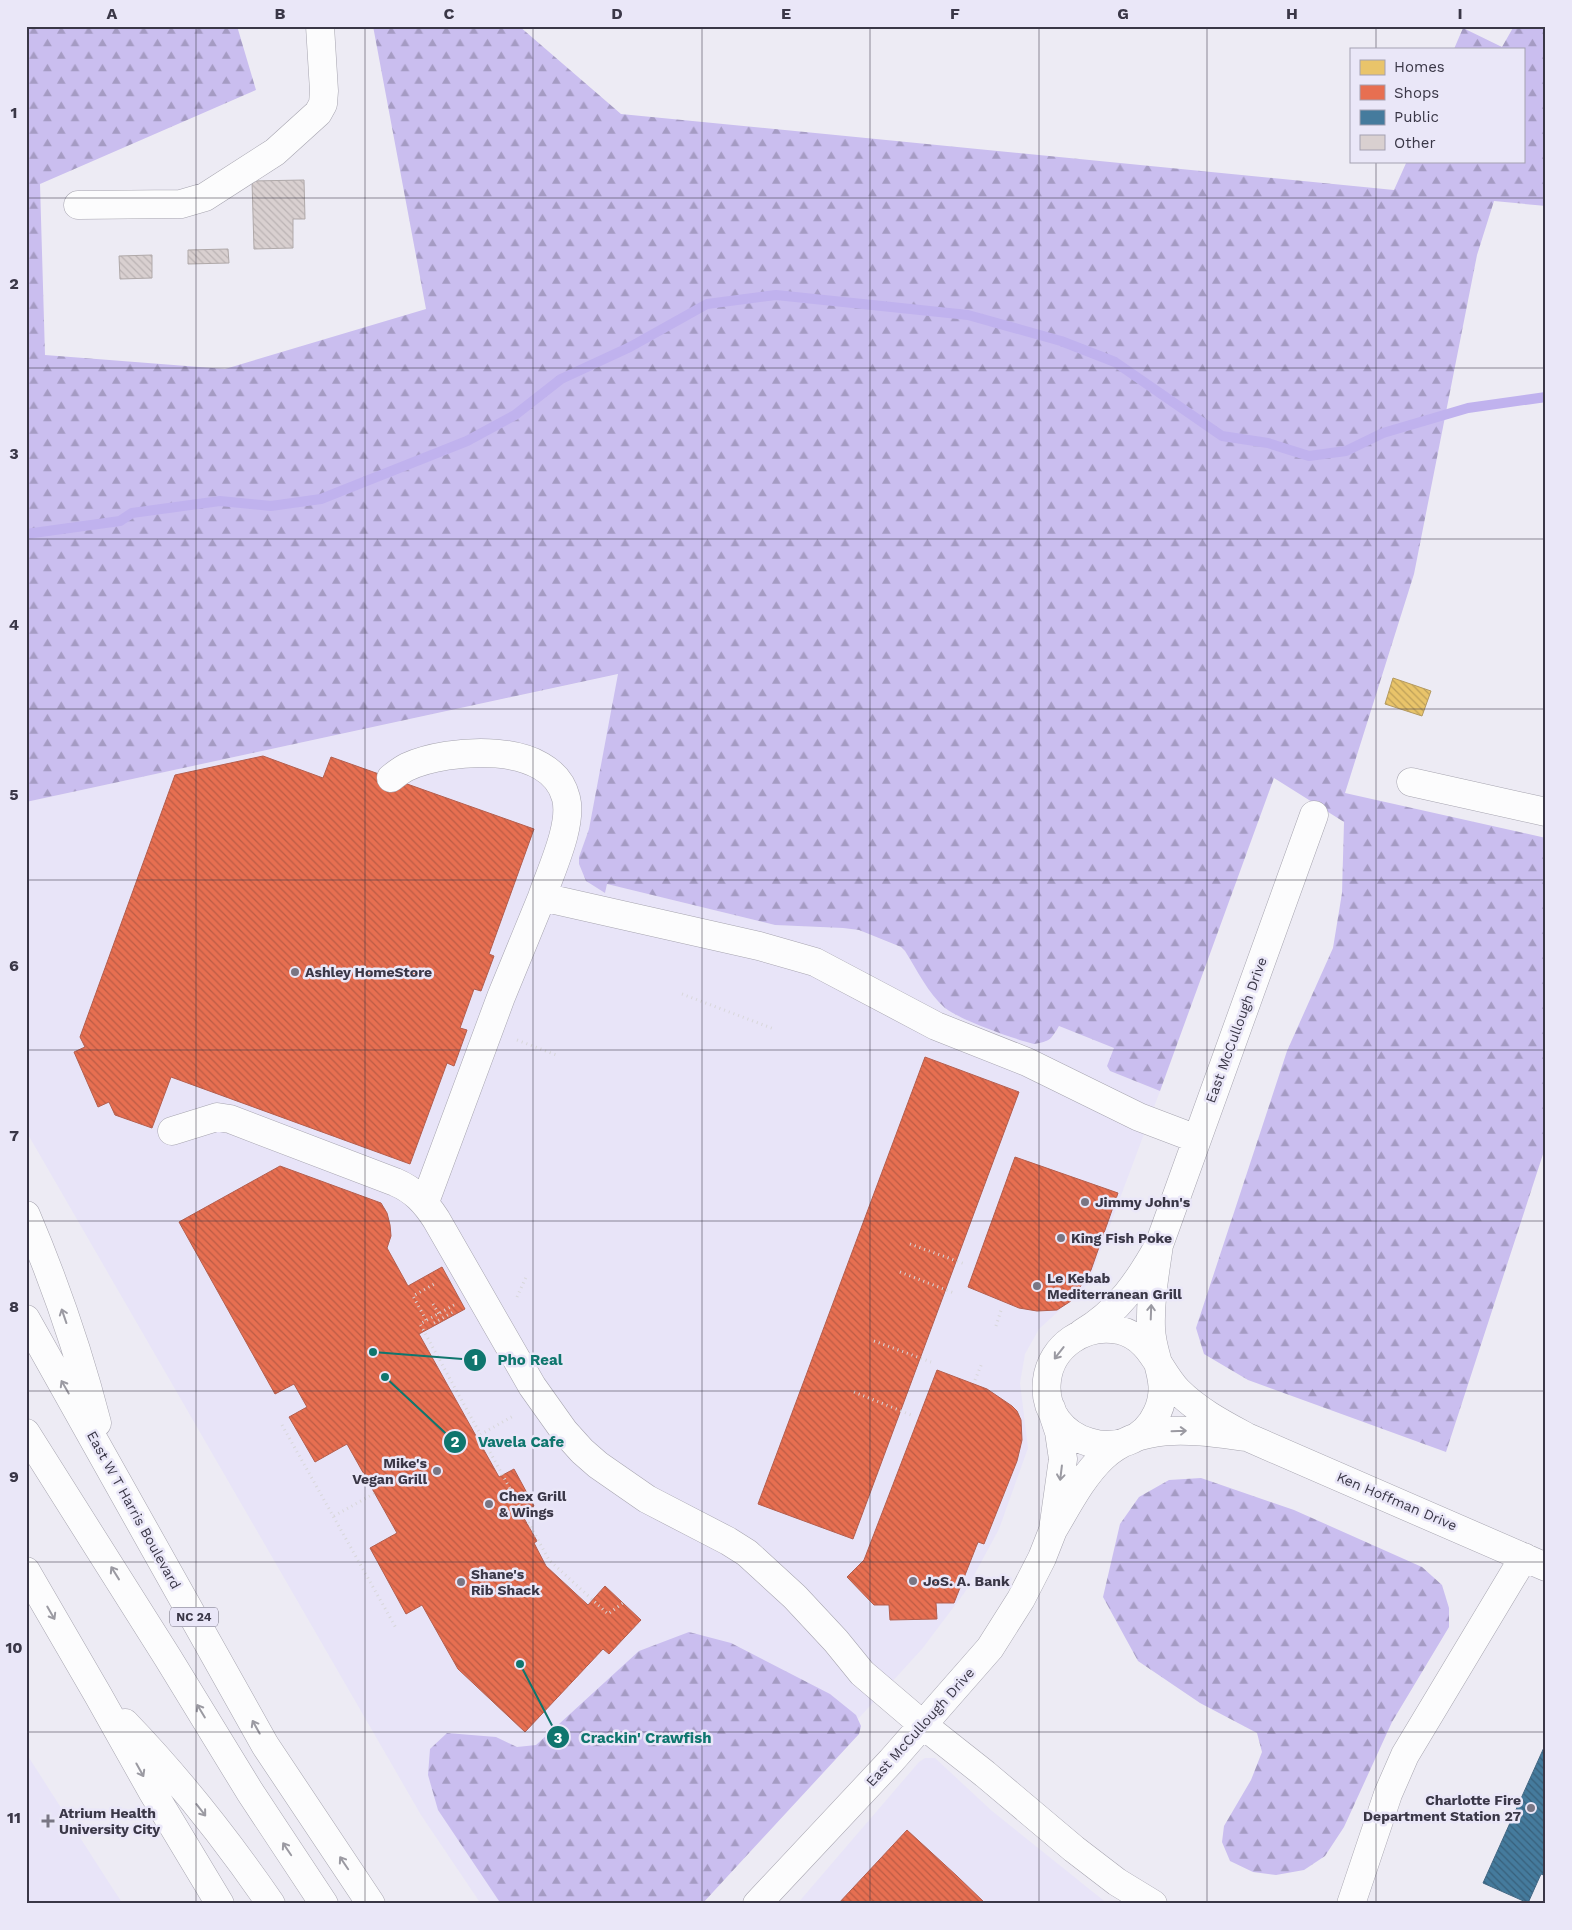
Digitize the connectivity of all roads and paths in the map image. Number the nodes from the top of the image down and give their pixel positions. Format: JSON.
{"nodes":[{"id":1,"x":320,"y":26,"type":"edge"},
{"id":2,"x":78,"y":205,"type":"dead end"},
{"id":3,"x":391,"y":778,"type":"dead end"},
{"id":4,"x":1411,"y":782,"type":"dead end"},
{"id":5,"x":1546,"y":812,"type":"edge"},
{"id":6,"x":1314,"y":815,"type":"dead end"},
{"id":7,"x":542,"y":897,"type":"junction"},
{"id":8,"x":682,"y":994,"type":"dead end"},
{"id":9,"x":774,"y":1029,"type":"dead end"},
{"id":10,"x":172,"y":1131,"type":"dead end"},
{"id":11,"x":1197,"y":1139,"type":"junction"},
{"id":12,"x":425,"y":1202,"type":"junction"},
{"id":13,"x":26,"y":1215,"type":"edge"},
{"id":14,"x":910,"y":1244,"type":"dead end"},
{"id":15,"x":1159,"y":1245,"type":"junction"},
{"id":16,"x":965,"y":1264,"type":"dead end"},
{"id":17,"x":900,"y":1272,"type":"dead end"},
{"id":18,"x":527,"y":1275,"type":"dead end"},
{"id":19,"x":441,"y":1290,"type":"dead end"},
{"id":20,"x":954,"y":1293,"type":"dead end"},
{"id":21,"x":511,"y":1302,"type":"dead end"},
{"id":22,"x":433,"y":1304,"type":"dead end"},
{"id":23,"x":449,"y":1305,"type":"dead end"},
{"id":24,"x":454,"y":1305,"type":"dead end"},
{"id":25,"x":1002,"y":1307,"type":"dead end"},
{"id":26,"x":439,"y":1314,"type":"junction"},
{"id":27,"x":26,"y":1319,"type":"edge"},
{"id":28,"x":426,"y":1320,"type":"junction"},
{"id":29,"x":434,"y":1323,"type":"dead end"},
{"id":30,"x":996,"y":1326,"type":"dead end"},
{"id":31,"x":1082,"y":1333,"type":"junction"},
{"id":32,"x":874,"y":1341,"type":"dead end"},
{"id":33,"x":1158,"y":1360,"type":"junction"},
{"id":34,"x":931,"y":1362,"type":"dead end"},
{"id":35,"x":982,"y":1363,"type":"dead end"},
{"id":36,"x":975,"y":1380,"type":"dead end"},
{"id":37,"x":854,"y":1392,"type":"dead end"},
{"id":38,"x":1051,"y":1408,"type":"junction"},
{"id":39,"x":522,"y":1411,"type":"dead end"},
{"id":40,"x":911,"y":1415,"type":"dead end"},
{"id":41,"x":282,"y":1424,"type":"dead end"},
{"id":42,"x":26,"y":1433,"type":"edge"},
{"id":43,"x":476,"y":1437,"type":"dead end"},
{"id":44,"x":1247,"y":1437,"type":"junction"},
{"id":45,"x":1131,"y":1439,"type":"junction"},
{"id":46,"x":108,"y":1464,"type":"junction"},
{"id":47,"x":375,"y":1493,"type":"dead end"},
{"id":48,"x":334,"y":1516,"type":"junction"},
{"id":49,"x":1053,"y":1530,"type":"junction"},
{"id":50,"x":1535,"y":1562,"type":"edge"},
{"id":51,"x":26,"y":1571,"type":"edge"},
{"id":52,"x":623,"y":1603,"type":"dead end"},
{"id":53,"x":396,"y":1628,"type":"dead end"},
{"id":54,"x":98,"y":1695,"type":"junction"},
{"id":55,"x":923,"y":1725,"type":"junction"},
{"id":56,"x":220,"y":1904,"type":"edge"},
{"id":57,"x":271,"y":1904,"type":"edge"},
{"id":58,"x":324,"y":1904,"type":"edge"},
{"id":59,"x":371,"y":1904,"type":"edge"},
{"id":60,"x":758,"y":1904,"type":"edge"},
{"id":61,"x":1153,"y":1904,"type":"edge"},
{"id":62,"x":1351,"y":1904,"type":"edge"}],
"edges":[{"from":1,"to":2,"type":"street"},
{"from":3,"to":7,"type":"street"},
{"from":4,"to":5,"type":"street"},
{"from":6,"to":11,"type":"street","name":"East McCullough Drive"},
{"from":7,"to":11,"type":"street"},
{"from":7,"to":12,"type":"street"},
{"from":8,"to":9,"type":"path"},
{"from":10,"to":12,"type":"street"},
{"from":11,"to":15,"type":"street","name":"East McCullough Drive"},
{"from":12,"to":55,"type":"street"},
{"from":46,"to":13,"type":"street","one_way":true},
{"from":14,"to":16,"type":"path"},
{"from":15,"to":31,"type":"street","name":"East McCullough Drive"},
{"from":33,"to":15,"type":"street","name":"East McCullough Drive","one_way":true},
{"from":17,"to":20,"type":"path"},
{"from":18,"to":21,"type":"path"},
{"from":19,"to":28,"type":"path"},
{"from":22,"to":26,"type":"path"},
{"from":23,"to":29,"type":"path"},
{"from":24,"to":26,"type":"path","bridge":true},
{"from":25,"to":30,"type":"path"},
{"from":26,"to":28,"type":"path","bridge":true},
{"from":46,"to":27,"type":"street","name":"East W T Harris Boulevard","number":"NC 24","one_way":true},
{"from":28,"to":52,"type":"path","bridge":true},
{"from":31,"to":33,"type":"street","name":"East McCullough Drive"},
{"from":31,"to":38,"type":"street","name":"East McCullough Drive","one_way":true},
{"from":32,"to":34,"type":"path"},
{"from":33,"to":44,"type":"street","name":"Ken Hoffman Drive"},
{"from":33,"to":45,"type":"street","name":"East McCullough Drive"},
{"from":35,"to":36,"type":"path"},
{"from":37,"to":40,"type":"path"},
{"from":38,"to":45,"type":"street","name":"East McCullough Drive"},
{"from":38,"to":49,"type":"street","name":"East McCullough Drive","one_way":true},
{"from":39,"to":43,"type":"path"},
{"from":41,"to":48,"type":"path"},
{"from":58,"to":42,"type":"street","one_way":true},
{"from":45,"to":44,"type":"street","name":"Ken Hoffman Drive","one_way":true},
{"from":44,"to":50,"type":"street","name":"Ken Hoffman Drive"},
{"from":45,"to":49,"type":"street","name":"East McCullough Drive"},
{"from":59,"to":46,"type":"street","name":"East W T Harris Boulevard","number":"NC 24","one_way":true},
{"from":47,"to":48,"type":"path"},
{"from":48,"to":53,"type":"path"},
{"from":49,"to":55,"type":"street","name":"East McCullough Drive"},
{"from":50,"to":62,"type":"street"},
{"from":51,"to":54,"type":"street","one_way":true},
{"from":54,"to":56,"type":"street","one_way":true},
{"from":54,"to":57,"type":"street","one_way":true},
{"from":55,"to":60,"type":"street","name":"East McCullough Drive"},
{"from":55,"to":61,"type":"street"}]}
